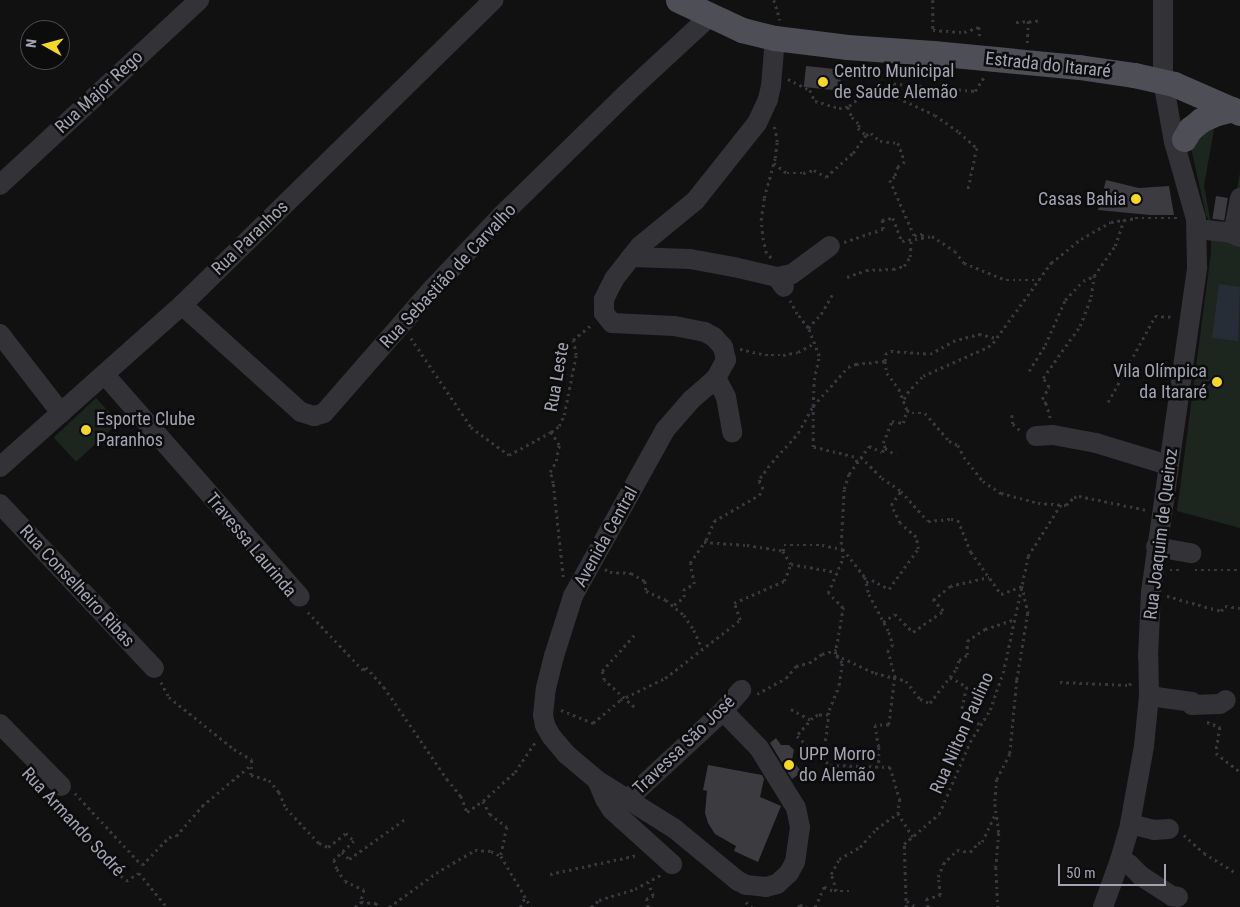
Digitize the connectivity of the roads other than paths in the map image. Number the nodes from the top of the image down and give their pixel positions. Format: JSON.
{"nodes":[{"id":1,"x":199,"y":0,"type":"edge"},
{"id":2,"x":493,"y":0,"type":"edge"},
{"id":3,"x":678,"y":0,"type":"edge"},
{"id":4,"x":1163,"y":0,"type":"edge"},
{"id":5,"x":710,"y":16,"type":"junction"},
{"id":6,"x":775,"y":38,"type":"junction"},
{"id":7,"x":1167,"y":74,"type":"junction"},
{"id":8,"x":1236,"y":111,"type":"edge"},
{"id":9,"x":1182,"y":149,"type":"junction"},
{"id":10,"x":0,"y":185,"type":"edge"},
{"id":11,"x":1240,"y":198,"type":"edge"},
{"id":12,"x":1197,"y":224,"type":"junction"},
{"id":13,"x":1237,"y":236,"type":"edge"},
{"id":14,"x":830,"y":246,"type":"road end"},
{"id":15,"x":631,"y":257,"type":"junction"},
{"id":16,"x":182,"y":305,"type":"junction"},
{"id":17,"x":0,"y":334,"type":"edge"},
{"id":18,"x":105,"y":375,"type":"junction"},
{"id":19,"x":716,"y":378,"type":"junction"},
{"id":20,"x":60,"y":413,"type":"junction"},
{"id":21,"x":732,"y":432,"type":"dead end"},
{"id":22,"x":1045,"y":436,"type":"road end"},
{"id":23,"x":1168,"y":466,"type":"junction"},
{"id":24,"x":0,"y":467,"type":"edge"},
{"id":25,"x":0,"y":504,"type":"edge"},
{"id":26,"x":1156,"y":547,"type":"junction"},
{"id":27,"x":1192,"y":553,"type":"dead end"},
{"id":28,"x":300,"y":597,"type":"road end"},
{"id":29,"x":154,"y":668,"type":"road end"},
{"id":30,"x":1149,"y":689,"type":"junction"},
{"id":31,"x":1226,"y":700,"type":"dead end"},
{"id":32,"x":0,"y":724,"type":"edge"},
{"id":33,"x":597,"y":780,"type":"junction"},
{"id":34,"x":56,"y":792,"type":"road end"},
{"id":35,"x":627,"y":800,"type":"junction"},
{"id":36,"x":1130,"y":824,"type":"junction"},
{"id":37,"x":1168,"y":829,"type":"road end"},
{"id":38,"x":665,"y":857,"type":"road end"},
{"id":39,"x":1120,"y":860,"type":"junction"},
{"id":40,"x":1178,"y":897,"type":"dead end"},
{"id":41,"x":1103,"y":907,"type":"edge"}],
"edges":[{"from":1,"to":10,"type":"street","name":"Rua Major Rego"},
{"from":2,"to":16,"type":"street","name":"Rua Paranhos"},
{"from":3,"to":5,"type":"main road","name":"Estrada do Itararé"},
{"from":4,"to":7,"type":"street","name":"Rua Joaquim de Queiroz"},
{"from":5,"to":6,"type":"main road","name":"Estrada do Itararé"},
{"from":5,"to":16,"type":"street","name":"Rua Sebastião de Carvalho"},
{"from":6,"to":7,"type":"main road","name":"Estrada do Itararé"},
{"from":6,"to":15,"type":"street"},
{"from":7,"to":8,"type":"main road","name":"Estrada do Itararé"},
{"from":7,"to":9,"type":"street","name":"Rua Joaquim de Queiroz"},
{"from":8,"to":9,"type":"main road"},
{"from":9,"to":12,"type":"street","name":"Rua Joaquim de Queiroz"},
{"from":11,"to":13,"type":"street"},
{"from":12,"to":13,"type":"street"},
{"from":12,"to":23,"type":"street","name":"Rua Joaquim de Queiroz"},
{"from":14,"to":15,"type":"street"},
{"from":15,"to":19,"type":"street","name":"Avenida Central"},
{"from":16,"to":18,"type":"street","name":"Rua Paranhos"},
{"from":17,"to":20,"type":"street"},
{"from":18,"to":20,"type":"street","name":"Rua Paranhos"},
{"from":18,"to":28,"type":"street","name":"Travessa Laurinda"},
{"from":19,"to":21,"type":"street"},
{"from":19,"to":33,"type":"street","name":"Avenida Central"},
{"from":20,"to":24,"type":"street","name":"Rua Paranhos"},
{"from":22,"to":23,"type":"street"},
{"from":23,"to":26,"type":"street","name":"Rua Joaquim de Queiroz"},
{"from":25,"to":29,"type":"street","name":"Rua Conselheiro Ribas"},
{"from":26,"to":27,"type":"street"},
{"from":26,"to":30,"type":"street","name":"Rua Joaquim de Queiroz"},
{"from":30,"to":31,"type":"street"},
{"from":30,"to":36,"type":"street","name":"Rua Joaquim de Queiroz"},
{"from":32,"to":34,"type":"street","name":"Rua Armando Sodré"},
{"from":33,"to":35,"type":"street"},
{"from":33,"to":38,"type":"street"},
{"from":35,"to":35,"type":"street","name":"Travessa São José"},
{"from":36,"to":37,"type":"street"},
{"from":36,"to":39,"type":"street","name":"Rua Joaquim de Queiroz"},
{"from":39,"to":40,"type":"street"},
{"from":39,"to":41,"type":"street","name":"Rua Joaquim de Queiroz"}]}
